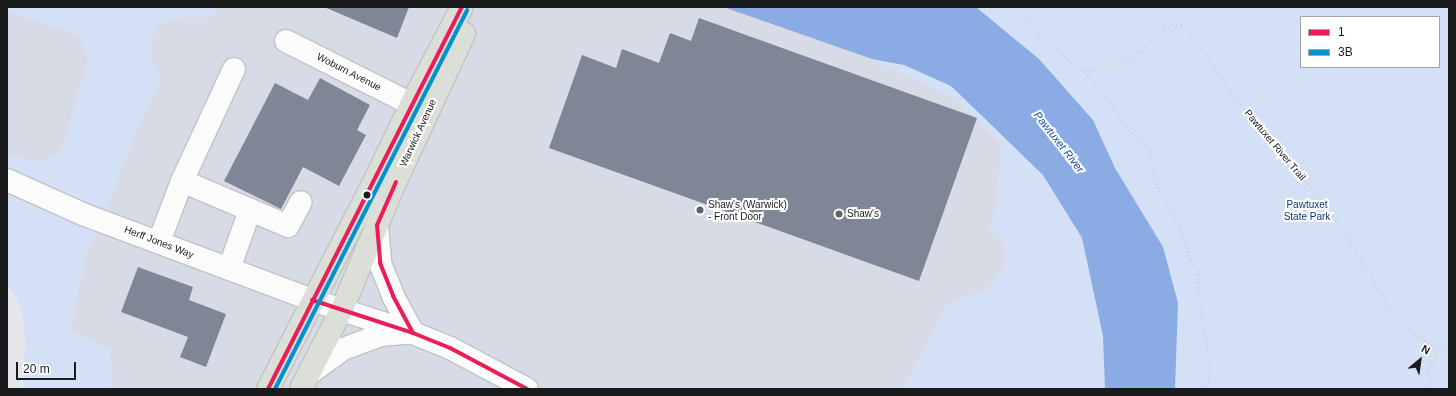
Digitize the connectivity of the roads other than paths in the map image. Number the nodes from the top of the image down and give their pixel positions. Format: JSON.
{"nodes":[{"id":1,"x":462,"y":7,"type":"edge"},
{"id":2,"x":476,"y":7,"type":"edge"},
{"id":3,"x":286,"y":41,"type":"dead end"},
{"id":4,"x":234,"y":68,"type":"dead end"},
{"id":5,"x":411,"y":104,"type":"junction"},
{"id":6,"x":7,"y":180,"type":"edge"},
{"id":7,"x":182,"y":181,"type":"junction"},
{"id":8,"x":301,"y":202,"type":"dead end"},
{"id":9,"x":250,"y":210,"type":"junction"},
{"id":10,"x":377,"y":225,"type":"junction"},
{"id":11,"x":159,"y":242,"type":"junction"},
{"id":12,"x":229,"y":269,"type":"junction"},
{"id":13,"x":312,"y":300,"type":"junction"},
{"id":14,"x":342,"y":309,"type":"junction"},
{"id":15,"x":413,"y":333,"type":"junction"},
{"id":16,"x":305,"y":381,"type":"edge"},
{"id":17,"x":268,"y":389,"type":"edge"},
{"id":18,"x":527,"y":389,"type":"edge"}],
"edges":[{"from":1,"to":5,"type":"main road","name":"Warwick Avenue"},
{"from":2,"to":10,"type":"main road","name":"Warwick Avenue"},
{"from":3,"to":5,"type":"street","name":"Woburn Avenue"},
{"from":4,"to":7,"type":"street"},
{"from":5,"to":13,"type":"main road","name":"Warwick Avenue"},
{"from":6,"to":11,"type":"street","name":"Herff Jones Way"},
{"from":7,"to":9,"type":"street"},
{"from":7,"to":11,"type":"street"},
{"from":8,"to":9,"type":"street"},
{"from":9,"to":12,"type":"street"},
{"from":10,"to":14,"type":"main road","name":"Warwick Avenue"},
{"from":10,"to":15,"type":"street"},
{"from":11,"to":12,"type":"street","name":"Herff Jones Way"},
{"from":12,"to":13,"type":"street","name":"Herff Jones Way"},
{"from":13,"to":14,"type":"street","name":"Herff Jones Way"},
{"from":13,"to":17,"type":"main road","name":"Warwick Avenue"},
{"from":14,"to":15,"type":"street","name":"Herff Jones Way"},
{"from":14,"to":16,"type":"main road","name":"Warwick Avenue"},
{"from":15,"to":16,"type":"street"},
{"from":15,"to":18,"type":"street","name":"Herff Jones Way"}]}
